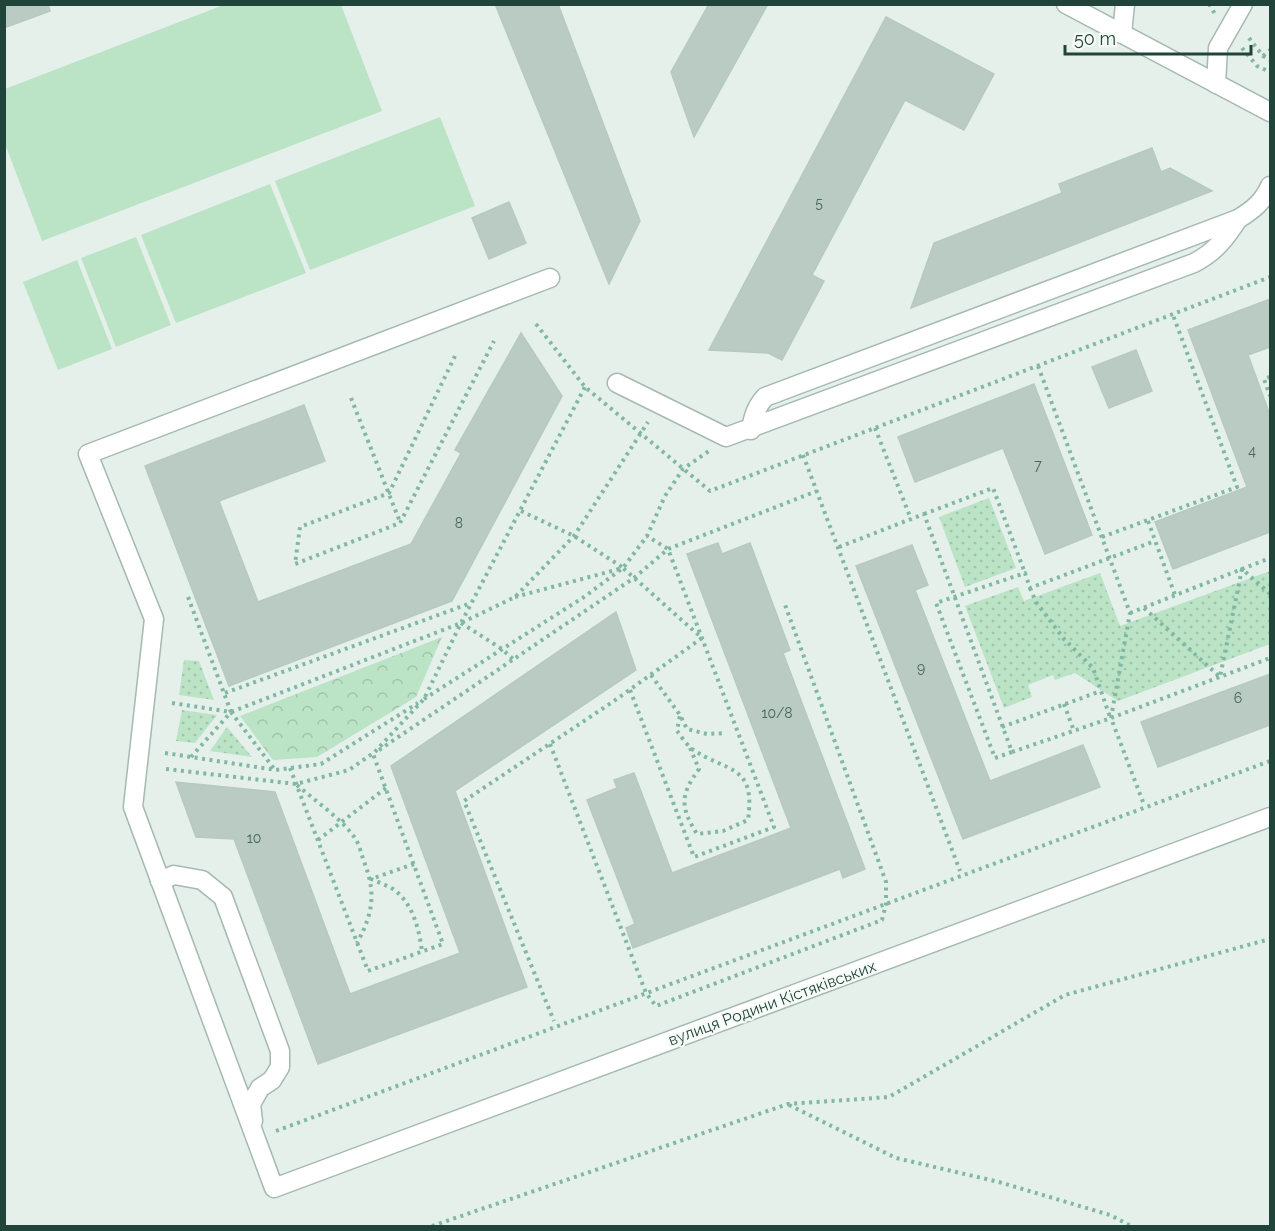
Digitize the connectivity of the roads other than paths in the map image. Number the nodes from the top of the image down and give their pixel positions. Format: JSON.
{"nodes":[{"id":1,"x":1066,"y":4,"type":"edge"},
{"id":2,"x":1125,"y":4,"type":"edge"},
{"id":3,"x":1243,"y":4,"type":"edge"},
{"id":4,"x":1122,"y":34,"type":"junction"},
{"id":5,"x":1216,"y":84,"type":"junction"},
{"id":6,"x":1270,"y":112,"type":"edge"},
{"id":7,"x":1270,"y":186,"type":"edge"},
{"id":8,"x":1238,"y":219,"type":"junction"},
{"id":9,"x":550,"y":278,"type":"dead end"},
{"id":10,"x":617,"y":383,"type":"dead end"},
{"id":11,"x":751,"y":430,"type":"junction"},
{"id":12,"x":1270,"y":817,"type":"edge"},
{"id":13,"x":160,"y":880,"type":"junction"},
{"id":14,"x":254,"y":1134,"type":"junction"}],
"edges":[{"from":1,"to":4,"type":"street"},
{"from":2,"to":4,"type":"street"},
{"from":3,"to":5,"type":"street"},
{"from":4,"to":5,"type":"street"},
{"from":5,"to":6,"type":"street"},
{"from":7,"to":8,"type":"street"},
{"from":8,"to":11,"type":"street"},
{"from":8,"to":11,"type":"street"},
{"from":9,"to":13,"type":"street"},
{"from":10,"to":11,"type":"street"},
{"from":12,"to":14,"type":"street","name":"вулиця Родини Кістяківських"},
{"from":13,"to":14,"type":"street"},
{"from":13,"to":14,"type":"street"}]}
